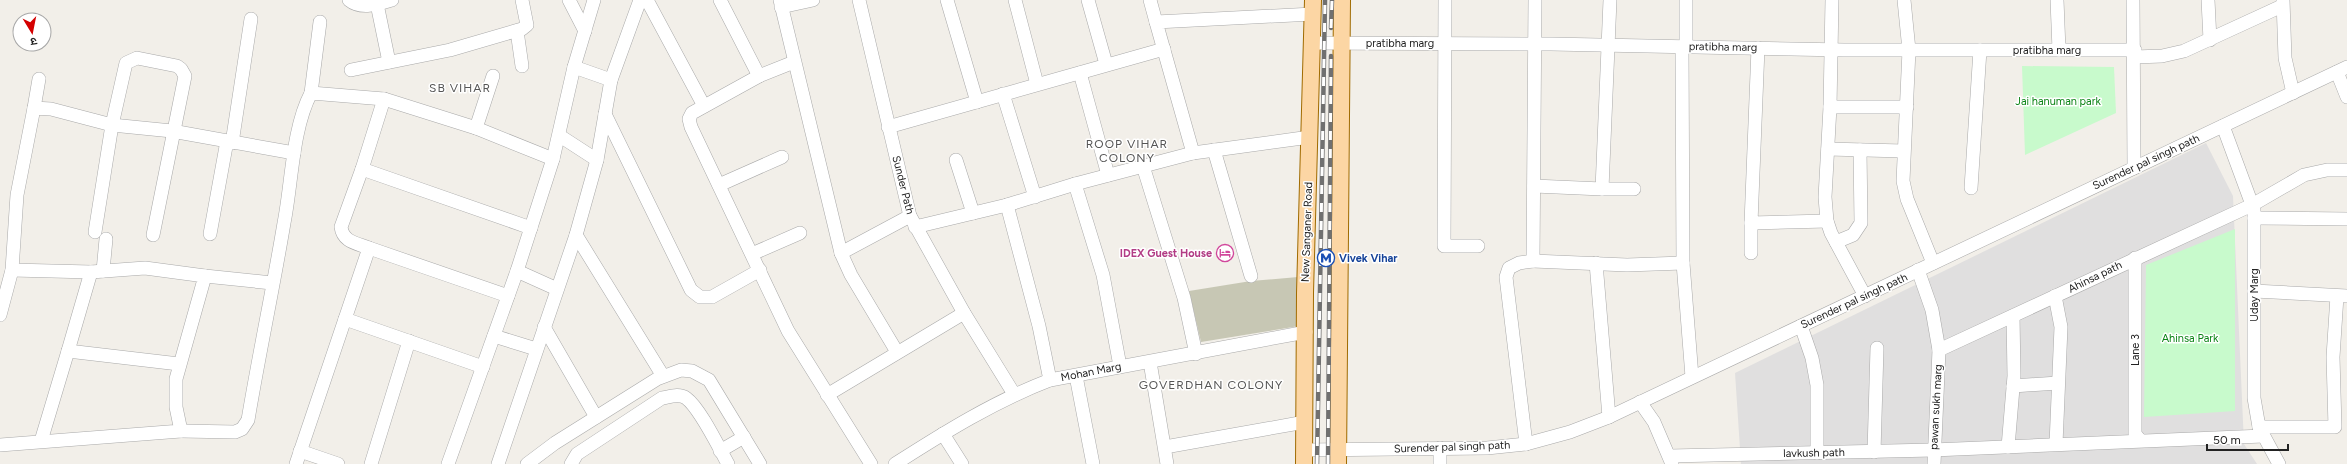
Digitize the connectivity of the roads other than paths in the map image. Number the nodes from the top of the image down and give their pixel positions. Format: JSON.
{"nodes":[{"id":1,"x":349,"y":0,"type":"edge"},
{"id":2,"x":392,"y":0,"type":"edge"},
{"id":3,"x":522,"y":0,"type":"edge"},
{"id":4,"x":569,"y":0,"type":"edge"},
{"id":5,"x":594,"y":0,"type":"edge"},
{"id":6,"x":640,"y":0,"type":"edge"},
{"id":7,"x":647,"y":0,"type":"edge"},
{"id":8,"x":720,"y":0,"type":"edge"},
{"id":9,"x":813,"y":0,"type":"edge"},
{"id":10,"x":859,"y":0,"type":"edge"},
{"id":11,"x":947,"y":0,"type":"edge"},
{"id":12,"x":1015,"y":0,"type":"edge"},
{"id":13,"x":1088,"y":0,"type":"edge"},
{"id":14,"x":1150,"y":0,"type":"edge"},
{"id":15,"x":1342,"y":0,"type":"edge"},
{"id":16,"x":1445,"y":0,"type":"edge"},
{"id":17,"x":1535,"y":0,"type":"edge"},
{"id":18,"x":1610,"y":0,"type":"edge"},
{"id":19,"x":1686,"y":0,"type":"edge"},
{"id":20,"x":1832,"y":0,"type":"edge"},
{"id":21,"x":1904,"y":0,"type":"edge"},
{"id":22,"x":2057,"y":0,"type":"edge"},
{"id":23,"x":2133,"y":0,"type":"edge"},
{"id":24,"x":2208,"y":0,"type":"edge"},
{"id":25,"x":2282,"y":3,"type":"edge"},
{"id":26,"x":377,"y":4,"type":"junction"},
{"id":27,"x":781,"y":4,"type":"edge"},
{"id":28,"x":1313,"y":7,"type":"edge"},
{"id":29,"x":251,"y":19,"type":"dead end"},
{"id":30,"x":320,"y":22,"type":"dead end"},
{"id":31,"x":1156,"y":22,"type":"junction"},
{"id":32,"x":517,"y":31,"type":"junction"},
{"id":33,"x":585,"y":31,"type":"junction"},
{"id":34,"x":2210,"y":40,"type":"junction"},
{"id":35,"x":1342,"y":42,"type":"junction"},
{"id":36,"x":1312,"y":43,"type":"junction"},
{"id":37,"x":1445,"y":43,"type":"junction"},
{"id":38,"x":1535,"y":44,"type":"junction"},
{"id":39,"x":1609,"y":45,"type":"junction"},
{"id":40,"x":1684,"y":47,"type":"junction"},
{"id":41,"x":1758,"y":48,"type":"junction"},
{"id":42,"x":1164,"y":49,"type":"junction"},
{"id":43,"x":1832,"y":49,"type":"junction"},
{"id":44,"x":1908,"y":50,"type":"junction"},
{"id":45,"x":1980,"y":50,"type":"junction"},
{"id":46,"x":2059,"y":50,"type":"junction"},
{"id":47,"x":2135,"y":53,"type":"junction"},
{"id":48,"x":389,"y":62,"type":"junction"},
{"id":49,"x":794,"y":62,"type":"junction"},
{"id":50,"x":1106,"y":64,"type":"junction"},
{"id":51,"x":522,"y":66,"type":"dead end"},
{"id":52,"x":574,"y":67,"type":"junction"},
{"id":53,"x":351,"y":70,"type":"dead end"},
{"id":54,"x":2342,"y":70,"type":"edge"},
{"id":55,"x":1080,"y":73,"type":"junction"},
{"id":56,"x":493,"y":76,"type":"dead end"},
{"id":57,"x":759,"y":76,"type":"junction"},
{"id":58,"x":39,"y":79,"type":"dead end"},
{"id":59,"x":611,"y":80,"type":"junction"},
{"id":60,"x":1037,"y":84,"type":"junction"},
{"id":61,"x":311,"y":93,"type":"junction"},
{"id":62,"x":2293,"y":93,"type":"junction"},
{"id":63,"x":1003,"y":94,"type":"junction"},
{"id":64,"x":2347,"y":97,"type":"edge"},
{"id":65,"x":384,"y":99,"type":"junction"},
{"id":66,"x":977,"y":102,"type":"junction"},
{"id":67,"x":704,"y":106,"type":"junction"},
{"id":68,"x":1830,"y":107,"type":"junction"},
{"id":69,"x":1907,"y":107,"type":"junction"},
{"id":70,"x":34,"y":108,"type":"junction"},
{"id":71,"x":605,"y":114,"type":"junction"},
{"id":72,"x":112,"y":125,"type":"junction"},
{"id":73,"x":2222,"y":126,"type":"junction"},
{"id":74,"x":888,"y":127,"type":"junction"},
{"id":75,"x":476,"y":128,"type":"junction"},
{"id":76,"x":172,"y":131,"type":"junction"},
{"id":77,"x":560,"y":136,"type":"junction"},
{"id":78,"x":1310,"y":137,"type":"junction"},
{"id":79,"x":229,"y":142,"type":"junction"},
{"id":80,"x":1828,"y":149,"type":"junction"},
{"id":81,"x":1214,"y":150,"type":"junction"},
{"id":82,"x":1860,"y":150,"type":"junction"},
{"id":83,"x":1904,"y":151,"type":"junction"},
{"id":84,"x":294,"y":153,"type":"junction"},
{"id":85,"x":1193,"y":153,"type":"junction"},
{"id":86,"x":782,"y":157,"type":"dead end"},
{"id":87,"x":553,"y":159,"type":"junction"},
{"id":88,"x":597,"y":160,"type":"junction"},
{"id":89,"x":956,"y":160,"type":"dead end"},
{"id":90,"x":1143,"y":166,"type":"junction"},
{"id":91,"x":2134,"y":168,"type":"junction"},
{"id":92,"x":362,"y":169,"type":"junction"},
{"id":93,"x":2347,"y":170,"type":"edge"},
{"id":94,"x":1108,"y":175,"type":"junction"},
{"id":95,"x":1075,"y":184,"type":"junction"},
{"id":96,"x":719,"y":185,"type":"junction"},
{"id":97,"x":1534,"y":186,"type":"junction"},
{"id":98,"x":1971,"y":188,"type":"dead end"},
{"id":99,"x":1602,"y":189,"type":"junction"},
{"id":100,"x":1634,"y":190,"type":"dead end"},
{"id":101,"x":1035,"y":197,"type":"junction"},
{"id":102,"x":1007,"y":205,"type":"junction"},
{"id":103,"x":2252,"y":205,"type":"junction"},
{"id":104,"x":973,"y":213,"type":"junction"},
{"id":105,"x":2254,"y":218,"type":"junction"},
{"id":106,"x":2347,"y":219,"type":"edge"},
{"id":107,"x":913,"y":221,"type":"junction"},
{"id":108,"x":1827,"y":221,"type":"junction"},
{"id":109,"x":1751,"y":223,"type":"junction"},
{"id":110,"x":531,"y":228,"type":"junction"},
{"id":111,"x":800,"y":233,"type":"dead end"},
{"id":112,"x":210,"y":234,"type":"dead end"},
{"id":113,"x":153,"y":235,"type":"dead end"},
{"id":114,"x":576,"y":235,"type":"junction"},
{"id":115,"x":1836,"y":242,"type":"junction"},
{"id":116,"x":1478,"y":246,"type":"dead end"},
{"id":117,"x":369,"y":248,"type":"junction"},
{"id":118,"x":841,"y":253,"type":"junction"},
{"id":119,"x":1751,"y":253,"type":"dead end"},
{"id":120,"x":752,"y":254,"type":"junction"},
{"id":121,"x":2135,"y":258,"type":"junction"},
{"id":122,"x":1533,"y":261,"type":"junction"},
{"id":123,"x":1596,"y":263,"type":"junction"},
{"id":124,"x":1683,"y":263,"type":"junction"},
{"id":125,"x":1933,"y":263,"type":"junction"},
{"id":126,"x":12,"y":270,"type":"junction"},
{"id":127,"x":760,"y":270,"type":"junction"},
{"id":128,"x":1918,"y":270,"type":"junction"},
{"id":129,"x":97,"y":271,"type":"junction"},
{"id":130,"x":517,"y":271,"type":"junction"},
{"id":131,"x":205,"y":276,"type":"junction"},
{"id":132,"x":1250,"y":276,"type":"dead end"},
{"id":133,"x":272,"y":283,"type":"junction"},
{"id":134,"x":557,"y":289,"type":"junction"},
{"id":135,"x":2254,"y":291,"type":"junction"},
{"id":136,"x":508,"y":296,"type":"junction"},
{"id":137,"x":1865,"y":296,"type":"junction"},
{"id":138,"x":2056,"y":296,"type":"junction"},
{"id":139,"x":2342,"y":296,"type":"edge"},
{"id":140,"x":1,"y":308,"type":"edge"},
{"id":141,"x":964,"y":313,"type":"junction"},
{"id":142,"x":2013,"y":316,"type":"junction"},
{"id":143,"x":345,"y":319,"type":"junction"},
{"id":144,"x":1801,"y":326,"type":"junction"},
{"id":145,"x":544,"y":327,"type":"junction"},
{"id":146,"x":1306,"y":332,"type":"junction"},
{"id":147,"x":494,"y":336,"type":"junction"},
{"id":148,"x":409,"y":341,"type":"junction"},
{"id":149,"x":1877,"y":348,"type":"dead end"},
{"id":150,"x":536,"y":349,"type":"junction"},
{"id":151,"x":1939,"y":350,"type":"junction"},
{"id":152,"x":68,"y":351,"type":"junction"},
{"id":153,"x":897,"y":352,"type":"junction"},
{"id":154,"x":1196,"y":354,"type":"junction"},
{"id":155,"x":1150,"y":362,"type":"junction"},
{"id":156,"x":179,"y":364,"type":"junction"},
{"id":157,"x":1120,"y":366,"type":"junction"},
{"id":158,"x":483,"y":367,"type":"junction"},
{"id":159,"x":663,"y":376,"type":"junction"},
{"id":160,"x":1076,"y":376,"type":"junction"},
{"id":161,"x":1692,"y":377,"type":"junction"},
{"id":162,"x":1050,"y":380,"type":"junction"},
{"id":163,"x":2058,"y":383,"type":"junction"},
{"id":164,"x":2013,"y":386,"type":"junction"},
{"id":165,"x":1014,"y":394,"type":"junction"},
{"id":166,"x":827,"y":395,"type":"junction"},
{"id":167,"x":1640,"y":402,"type":"junction"},
{"id":168,"x":596,"y":417,"type":"junction"},
{"id":169,"x":1609,"y":417,"type":"junction"},
{"id":170,"x":1305,"y":422,"type":"junction"},
{"id":171,"x":181,"y":431,"type":"junction"},
{"id":172,"x":2261,"y":431,"type":"junction"},
{"id":173,"x":943,"y":434,"type":"junction"},
{"id":174,"x":744,"y":437,"type":"junction"},
{"id":175,"x":2140,"y":440,"type":"junction"},
{"id":176,"x":41,"y":441,"type":"junction"},
{"id":177,"x":1526,"y":444,"type":"junction"},
{"id":178,"x":2056,"y":444,"type":"junction"},
{"id":179,"x":0,"y":446,"type":"edge"},
{"id":180,"x":1164,"y":447,"type":"junction"},
{"id":181,"x":2008,"y":447,"type":"junction"},
{"id":182,"x":1440,"y":448,"type":"junction"},
{"id":183,"x":1933,"y":450,"type":"junction"},
{"id":184,"x":300,"y":451,"type":"junction"},
{"id":185,"x":720,"y":451,"type":"junction"},
{"id":186,"x":1874,"y":452,"type":"junction"},
{"id":187,"x":1817,"y":453,"type":"junction"},
{"id":188,"x":1338,"y":456,"type":"edge"},
{"id":189,"x":1305,"y":457,"type":"edge"},
{"id":190,"x":1671,"y":460,"type":"edge"},
{"id":191,"x":296,"y":464,"type":"edge"},
{"id":192,"x":338,"y":464,"type":"edge"},
{"id":193,"x":371,"y":464,"type":"edge"},
{"id":194,"x":448,"y":464,"type":"edge"},
{"id":195,"x":498,"y":464,"type":"edge"},
{"id":196,"x":527,"y":464,"type":"edge"},
{"id":197,"x":571,"y":464,"type":"edge"},
{"id":198,"x":728,"y":464,"type":"edge"},
{"id":199,"x":760,"y":464,"type":"edge"},
{"id":200,"x":871,"y":464,"type":"edge"},
{"id":201,"x":895,"y":464,"type":"edge"},
{"id":202,"x":962,"y":464,"type":"edge"},
{"id":203,"x":1093,"y":464,"type":"edge"},
{"id":204,"x":1167,"y":464,"type":"edge"},
{"id":205,"x":1440,"y":464,"type":"edge"},
{"id":206,"x":1934,"y":464,"type":"edge"},
{"id":207,"x":2279,"y":464,"type":"edge"}],
"edges":[{"from":1,"to":26,"type":"street"},
{"from":2,"to":26,"type":"street"},
{"from":3,"to":32,"type":"street"},
{"from":4,"to":33,"type":"street"},
{"from":5,"to":33,"type":"street"},
{"from":6,"to":59,"type":"street"},
{"from":7,"to":67,"type":"street"},
{"from":8,"to":57,"type":"street"},
{"from":9,"to":27,"type":"street"},
{"from":10,"to":74,"type":"street","name":"Sunder Path"},
{"from":11,"to":66,"type":"street"},
{"from":12,"to":60,"type":"street"},
{"from":13,"to":50,"type":"street"},
{"from":14,"to":31,"type":"street"},
{"from":15,"to":35,"type":"main road"},
{"from":16,"to":37,"type":"street"},
{"from":17,"to":38,"type":"street"},
{"from":18,"to":39,"type":"street"},
{"from":19,"to":40,"type":"street"},
{"from":20,"to":43,"type":"street"},
{"from":21,"to":44,"type":"street"},
{"from":22,"to":46,"type":"street"},
{"from":23,"to":47,"type":"street"},
{"from":24,"to":34,"type":"street"},
{"from":25,"to":34,"type":"street","name":"pratibha marg"},
{"from":25,"to":62,"type":"street"},
{"from":26,"to":48,"type":"street"},
{"from":27,"to":49,"type":"street"},
{"from":28,"to":31,"type":"street"},
{"from":28,"to":36,"type":"main road","name":"New Sanganer Road"},
{"from":29,"to":79,"type":"street"},
{"from":30,"to":61,"type":"street"},
{"from":31,"to":42,"type":"street"},
{"from":32,"to":48,"type":"street"},
{"from":32,"to":51,"type":"street"},
{"from":33,"to":52,"type":"street"},
{"from":34,"to":47,"type":"street","name":"pratibha marg"},
{"from":35,"to":36,"type":"street","name":"pratibha marg"},
{"from":35,"to":37,"type":"street","name":"pratibha marg"},
{"from":35,"to":188,"type":"main road"},
{"from":36,"to":78,"type":"main road","name":"New Sanganer Road"},
{"from":37,"to":38,"type":"street","name":"pratibha marg"},
{"from":37,"to":116,"type":"street"},
{"from":38,"to":39,"type":"street","name":"pratibha marg"},
{"from":38,"to":97,"type":"street"},
{"from":39,"to":40,"type":"street","name":"pratibha marg"},
{"from":39,"to":99,"type":"street"},
{"from":40,"to":41,"type":"street","name":"pratibha marg"},
{"from":40,"to":124,"type":"street"},
{"from":41,"to":43,"type":"street","name":"pratibha marg"},
{"from":41,"to":109,"type":"street"},
{"from":42,"to":50,"type":"street"},
{"from":42,"to":85,"type":"street"},
{"from":43,"to":44,"type":"street","name":"pratibha marg"},
{"from":43,"to":68,"type":"street"},
{"from":44,"to":45,"type":"street","name":"pratibha marg"},
{"from":44,"to":69,"type":"street"},
{"from":45,"to":46,"type":"street","name":"pratibha marg"},
{"from":45,"to":98,"type":"street"},
{"from":46,"to":47,"type":"street","name":"pratibha marg"},
{"from":47,"to":91,"type":"street"},
{"from":48,"to":53,"type":"street"},
{"from":49,"to":57,"type":"street"},
{"from":49,"to":118,"type":"street"},
{"from":50,"to":55,"type":"street"},
{"from":52,"to":59,"type":"street"},
{"from":52,"to":77,"type":"street"},
{"from":54,"to":62,"type":"street","name":"Surender pal singh path"},
{"from":54,"to":64,"type":"street"},
{"from":55,"to":60,"type":"street"},
{"from":55,"to":94,"type":"street"},
{"from":56,"to":75,"type":"street"},
{"from":57,"to":67,"type":"street"},
{"from":58,"to":70,"type":"street"},
{"from":59,"to":71,"type":"street"},
{"from":60,"to":63,"type":"street"},
{"from":61,"to":65,"type":"street"},
{"from":61,"to":84,"type":"street"},
{"from":62,"to":73,"type":"street","name":"Surender pal singh path"},
{"from":63,"to":66,"type":"street"},
{"from":63,"to":101,"type":"street"},
{"from":65,"to":75,"type":"street"},
{"from":65,"to":92,"type":"street"},
{"from":66,"to":74,"type":"street"},
{"from":67,"to":96,"type":"street"},
{"from":68,"to":69,"type":"street"},
{"from":68,"to":80,"type":"street"},
{"from":69,"to":83,"type":"street"},
{"from":70,"to":72,"type":"street"},
{"from":70,"to":126,"type":"street"},
{"from":71,"to":88,"type":"street"},
{"from":71,"to":127,"type":"street"},
{"from":72,"to":76,"type":"street"},
{"from":72,"to":76,"type":"street"},
{"from":72,"to":129,"type":"street"},
{"from":73,"to":91,"type":"street","name":"Surender pal singh path"},
{"from":73,"to":103,"type":"street","name":"Uday Marg"},
{"from":74,"to":107,"type":"street","name":"Sunder Path"},
{"from":75,"to":87,"type":"street"},
{"from":76,"to":79,"type":"street"},
{"from":76,"to":113,"type":"street"},
{"from":77,"to":87,"type":"street"},
{"from":77,"to":88,"type":"street"},
{"from":78,"to":81,"type":"street"},
{"from":78,"to":146,"type":"main road","name":"New Sanganer Road"},
{"from":79,"to":84,"type":"street"},
{"from":79,"to":112,"type":"street"},
{"from":80,"to":82,"type":"street"},
{"from":80,"to":108,"type":"street"},
{"from":81,"to":85,"type":"street"},
{"from":81,"to":132,"type":"street"},
{"from":82,"to":83,"type":"street"},
{"from":82,"to":115,"type":"street"},
{"from":83,"to":125,"type":"street"},
{"from":84,"to":133,"type":"street"},
{"from":85,"to":90,"type":"street"},
{"from":86,"to":96,"type":"street"},
{"from":87,"to":110,"type":"street"},
{"from":88,"to":114,"type":"street"},
{"from":89,"to":104,"type":"street"},
{"from":90,"to":94,"type":"street"},
{"from":90,"to":154,"type":"street"},
{"from":91,"to":125,"type":"street","name":"Surender pal singh path"},
{"from":92,"to":110,"type":"street"},
{"from":92,"to":117,"type":"street"},
{"from":93,"to":103,"type":"street","name":"Ahinsa path"},
{"from":94,"to":95,"type":"street"},
{"from":95,"to":101,"type":"street"},
{"from":95,"to":157,"type":"street"},
{"from":96,"to":120,"type":"street"},
{"from":97,"to":99,"type":"street"},
{"from":97,"to":122,"type":"street"},
{"from":99,"to":100,"type":"street"},
{"from":101,"to":102,"type":"street"},
{"from":102,"to":104,"type":"street"},
{"from":102,"to":162,"type":"street"},
{"from":103,"to":105,"type":"street","name":"Uday Marg"},
{"from":103,"to":121,"type":"street","name":"Ahinsa path"},
{"from":104,"to":107,"type":"street"},
{"from":105,"to":106,"type":"street"},
{"from":105,"to":135,"type":"street","name":"Uday Marg"},
{"from":107,"to":118,"type":"street"},
{"from":107,"to":141,"type":"street","name":"Sunder Path"},
{"from":108,"to":109,"type":"street"},
{"from":108,"to":115,"type":"street"},
{"from":109,"to":119,"type":"street"},
{"from":110,"to":130,"type":"street"},
{"from":111,"to":120,"type":"street"},
{"from":114,"to":134,"type":"street"},
{"from":114,"to":159,"type":"street"},
{"from":115,"to":137,"type":"street"},
{"from":117,"to":136,"type":"street"},
{"from":117,"to":143,"type":"street"},
{"from":118,"to":153,"type":"street"},
{"from":120,"to":127,"type":"street"},
{"from":121,"to":138,"type":"street","name":"Ahinsa path"},
{"from":121,"to":175,"type":"street","name":"Lane 3"},
{"from":122,"to":123,"type":"street"},
{"from":122,"to":177,"type":"street"},
{"from":123,"to":124,"type":"street"},
{"from":123,"to":169,"type":"street"},
{"from":124,"to":161,"type":"street"},
{"from":125,"to":128,"type":"street","name":"Surender pal singh path"},
{"from":126,"to":129,"type":"street"},
{"from":126,"to":140,"type":"street"},
{"from":127,"to":166,"type":"street"},
{"from":128,"to":137,"type":"street","name":"Surender pal singh path"},
{"from":128,"to":151,"type":"street","name":"pawan sukh marg"},
{"from":129,"to":131,"type":"street"},
{"from":129,"to":152,"type":"street"},
{"from":130,"to":134,"type":"street"},
{"from":130,"to":136,"type":"street"},
{"from":131,"to":133,"type":"street"},
{"from":131,"to":156,"type":"street"},
{"from":133,"to":171,"type":"street"},
{"from":134,"to":145,"type":"street"},
{"from":135,"to":139,"type":"street"},
{"from":135,"to":172,"type":"street","name":"Uday Marg"},
{"from":136,"to":147,"type":"street"},
{"from":137,"to":144,"type":"street","name":"Surender pal singh path"},
{"from":138,"to":142,"type":"street","name":"Ahinsa path"},
{"from":138,"to":163,"type":"street"},
{"from":139,"to":172,"type":"street","name":"lavkush path"},
{"from":141,"to":153,"type":"street"},
{"from":141,"to":165,"type":"street","name":"Sunder Path"},
{"from":142,"to":151,"type":"street","name":"Ahinsa path"},
{"from":142,"to":164,"type":"street"},
{"from":143,"to":148,"type":"street"},
{"from":143,"to":184,"type":"street"},
{"from":144,"to":161,"type":"street","name":"Surender pal singh path"},
{"from":144,"to":187,"type":"street"},
{"from":145,"to":150,"type":"street"},
{"from":145,"to":168,"type":"street"},
{"from":146,"to":154,"type":"street","name":"Mohan Marg"},
{"from":146,"to":170,"type":"main road","name":"New Sanganer Road"},
{"from":147,"to":150,"type":"street"},
{"from":147,"to":158,"type":"street"},
{"from":148,"to":158,"type":"street"},
{"from":148,"to":193,"type":"street"},
{"from":149,"to":186,"type":"street"},
{"from":150,"to":195,"type":"street"},
{"from":151,"to":183,"type":"street","name":"pawan sukh marg"},
{"from":152,"to":156,"type":"street"},
{"from":152,"to":176,"type":"street"},
{"from":153,"to":166,"type":"street"},
{"from":154,"to":155,"type":"street","name":"Mohan Marg"},
{"from":155,"to":157,"type":"street","name":"Mohan Marg"},
{"from":155,"to":180,"type":"street"},
{"from":156,"to":171,"type":"street"},
{"from":157,"to":160,"type":"street","name":"Mohan Marg"},
{"from":158,"to":194,"type":"street"},
{"from":159,"to":168,"type":"street"},
{"from":159,"to":174,"type":"street"},
{"from":160,"to":162,"type":"street","name":"Mohan Marg"},
{"from":160,"to":203,"type":"street"},
{"from":161,"to":167,"type":"street","name":"Surender pal singh path"},
{"from":162,"to":165,"type":"street","name":"Mohan Marg"},
{"from":163,"to":164,"type":"street"},
{"from":163,"to":178,"type":"street"},
{"from":164,"to":181,"type":"street"},
{"from":165,"to":173,"type":"street","name":"Mohan Marg"},
{"from":166,"to":200,"type":"street"},
{"from":167,"to":169,"type":"street","name":"Surender pal singh path"},
{"from":167,"to":190,"type":"street"},
{"from":168,"to":196,"type":"street"},
{"from":169,"to":177,"type":"street","name":"Surender pal singh path"},
{"from":170,"to":180,"type":"street"},
{"from":170,"to":189,"type":"main road","name":"New Sanganer Road"},
{"from":171,"to":176,"type":"street"},
{"from":172,"to":175,"type":"street","name":"lavkush path"},
{"from":172,"to":207,"type":"street","name":"Uday Marg"},
{"from":173,"to":201,"type":"street","name":"Mohan Marg"},
{"from":173,"to":202,"type":"street"},
{"from":174,"to":185,"type":"street"},
{"from":174,"to":199,"type":"street"},
{"from":175,"to":178,"type":"street","name":"lavkush path"},
{"from":176,"to":179,"type":"street"},
{"from":177,"to":182,"type":"street","name":"Surender pal singh path"},
{"from":178,"to":181,"type":"street","name":"lavkush path"},
{"from":180,"to":204,"type":"street"},
{"from":181,"to":183,"type":"street","name":"lavkush path"},
{"from":182,"to":188,"type":"street","name":"Surender pal singh path"},
{"from":182,"to":205,"type":"street"},
{"from":183,"to":186,"type":"street","name":"lavkush path"},
{"from":183,"to":206,"type":"street","name":"pawan sukh marg"},
{"from":184,"to":191,"type":"street"},
{"from":184,"to":192,"type":"street"},
{"from":185,"to":197,"type":"street"},
{"from":185,"to":198,"type":"street"},
{"from":186,"to":187,"type":"street","name":"lavkush path"},
{"from":187,"to":190,"type":"street","name":"lavkush path"},
{"from":188,"to":189,"type":"street","name":"Surender pal singh path"}]}
